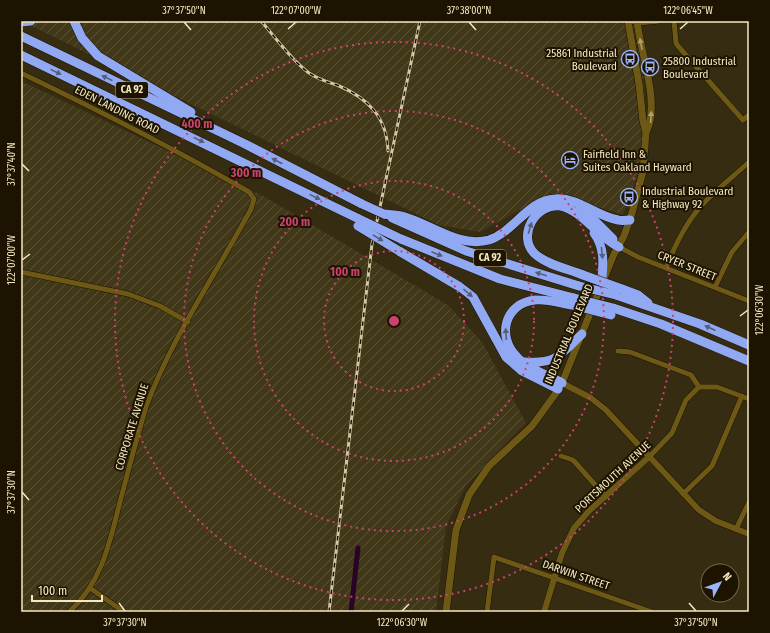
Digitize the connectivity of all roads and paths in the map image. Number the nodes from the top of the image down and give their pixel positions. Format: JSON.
{"nodes":[{"id":1,"x":31,"y":21,"type":"edge"},
{"id":2,"x":74,"y":21,"type":"edge"},
{"id":3,"x":628,"y":21,"type":"edge"},
{"id":4,"x":654,"y":21,"type":"edge"},
{"id":5,"x":659,"y":21,"type":"edge"},
{"id":6,"x":674,"y":21,"type":"edge"},
{"id":7,"x":21,"y":22,"type":"edge"},
{"id":8,"x":636,"y":22,"type":"edge"},
{"id":9,"x":21,"y":36,"type":"edge"},
{"id":10,"x":21,"y":55,"type":"edge"},
{"id":11,"x":21,"y":73,"type":"edge"},
{"id":12,"x":749,"y":115,"type":"edge"},
{"id":13,"x":646,"y":132,"type":"junction"},
{"id":14,"x":243,"y":143,"type":"junction"},
{"id":15,"x":749,"y":162,"type":"edge"},
{"id":16,"x":579,"y":204,"type":"junction"},
{"id":17,"x":251,"y":209,"type":"joint"},
{"id":18,"x":630,"y":220,"type":"junction"},
{"id":19,"x":405,"y":221,"type":"junction"},
{"id":20,"x":359,"y":222,"type":"junction"},
{"id":21,"x":587,"y":224,"type":"junction"},
{"id":22,"x":749,"y":232,"type":"edge"},
{"id":23,"x":619,"y":247,"type":"junction"},
{"id":24,"x":666,"y":268,"type":"junction"},
{"id":25,"x":21,"y":272,"type":"edge"},
{"id":26,"x":602,"y":287,"type":"junction"},
{"id":27,"x":715,"y":287,"type":"junction"},
{"id":28,"x":619,"y":292,"type":"junction"},
{"id":29,"x":573,"y":301,"type":"junction"},
{"id":30,"x":749,"y":301,"type":"edge"},
{"id":31,"x":188,"y":322,"type":"junction"},
{"id":32,"x":582,"y":334,"type":"junction"},
{"id":33,"x":749,"y":345,"type":"edge"},
{"id":34,"x":618,"y":351,"type":"dead end"},
{"id":35,"x":749,"y":361,"type":"edge"},
{"id":36,"x":523,"y":362,"type":"junction"},
{"id":37,"x":560,"y":386,"type":"junction"},
{"id":38,"x":699,"y":387,"type":"junction"},
{"id":39,"x":742,"y":396,"type":"junction"},
{"id":40,"x":749,"y":399,"type":"edge"},
{"id":41,"x":560,"y":456,"type":"dead end"},
{"id":42,"x":649,"y":457,"type":"junction"},
{"id":43,"x":683,"y":494,"type":"junction"},
{"id":44,"x":606,"y":496,"type":"junction"},
{"id":45,"x":749,"y":502,"type":"edge"},
{"id":46,"x":736,"y":529,"type":"junction"},
{"id":47,"x":749,"y":534,"type":"edge"},
{"id":48,"x":554,"y":578,"type":"junction"},
{"id":49,"x":90,"y":588,"type":"junction"},
{"id":50,"x":69,"y":612,"type":"edge"},
{"id":51,"x":124,"y":612,"type":"edge"},
{"id":52,"x":446,"y":612,"type":"edge"},
{"id":53,"x":487,"y":612,"type":"edge"},
{"id":54,"x":544,"y":612,"type":"edge"},
{"id":55,"x":652,"y":612,"type":"edge"}],
"edges":[{"from":1,"to":7,"type":"highway"},
{"from":2,"to":14,"type":"highway"},
{"from":3,"to":13,"type":"main road","name":"INDUSTRIAL BOULEVARD"},
{"from":4,"to":5,"type":"street"},
{"from":4,"to":8,"type":"street"},
{"from":6,"to":12,"type":"street"},
{"from":13,"to":8,"type":"main road","name":"INDUSTRIAL BOULEVARD","one_way":true},
{"from":14,"to":9,"type":"highway","number":"CA 92","one_way":true},
{"from":10,"to":20,"type":"highway","number":"CA 92","one_way":true},
{"from":11,"to":17,"type":"street","name":"EDEN LANDING ROAD"},
{"from":13,"to":18,"type":"main road","name":"INDUSTRIAL BOULEVARD"},
{"from":19,"to":14,"type":"highway","number":"CA 92","one_way":true,"bridge":true},
{"from":15,"to":24,"type":"street"},
{"from":16,"to":18,"type":"highway"},
{"from":16,"to":19,"type":"highway"},
{"from":16,"to":23,"type":"highway"},
{"from":17,"to":31,"type":"street","name":"CORPORATE AVENUE"},
{"from":18,"to":23,"type":"main road","name":"INDUSTRIAL BOULEVARD"},
{"from":28,"to":19,"type":"highway","number":"CA 92","one_way":true,"bridge":true},
{"from":20,"to":29,"type":"highway","number":"CA 92","one_way":true,"bridge":true},
{"from":20,"to":37,"type":"highway","one_way":true,"bridge":true},
{"from":21,"to":23,"type":"highway"},
{"from":21,"to":26,"type":"highway","one_way":true},
{"from":28,"to":21,"type":"highway","one_way":true,"bridge":true},
{"from":22,"to":27,"type":"street"},
{"from":23,"to":24,"type":"street","name":"CRYER STREET"},
{"from":23,"to":26,"type":"main road","name":"INDUSTRIAL BOULEVARD"},
{"from":24,"to":27,"type":"street","name":"CRYER STREET"},
{"from":25,"to":31,"type":"street"},
{"from":26,"to":32,"type":"main road","name":"INDUSTRIAL BOULEVARD"},
{"from":27,"to":30,"type":"street","name":"CRYER STREET"},
{"from":33,"to":28,"type":"highway","one_way":true},
{"from":29,"to":35,"type":"highway","number":"CA 92","bridge":true},
{"from":36,"to":29,"type":"highway","one_way":true},
{"from":31,"to":49,"type":"street","name":"CORPORATE AVENUE"},
{"from":32,"to":36,"type":"highway"},
{"from":32,"to":37,"type":"main road","name":"INDUSTRIAL BOULEVARD"},
{"from":34,"to":38,"type":"street"},
{"from":36,"to":37,"type":"highway"},
{"from":37,"to":42,"type":"street"},
{"from":37,"to":52,"type":"main road","name":"INDUSTRIAL BOULEVARD"},
{"from":38,"to":39,"type":"street"},
{"from":38,"to":42,"type":"street","name":"PORTSMOUTH AVENUE"},
{"from":39,"to":40,"type":"street"},
{"from":39,"to":43,"type":"street"},
{"from":41,"to":44,"type":"street"},
{"from":42,"to":43,"type":"street"},
{"from":42,"to":44,"type":"street","name":"PORTSMOUTH AVENUE"},
{"from":43,"to":46,"type":"street"},
{"from":44,"to":48,"type":"street","name":"PORTSMOUTH AVENUE"},
{"from":45,"to":46,"type":"street"},
{"from":46,"to":47,"type":"street"},
{"from":48,"to":53,"type":"street","name":"DARWIN STREET"},
{"from":48,"to":54,"type":"street","name":"PORTSMOUTH AVENUE"},
{"from":48,"to":55,"type":"street","name":"DARWIN STREET"},
{"from":49,"to":50,"type":"street","name":"CORPORATE AVENUE"},
{"from":49,"to":51,"type":"street"}]}
